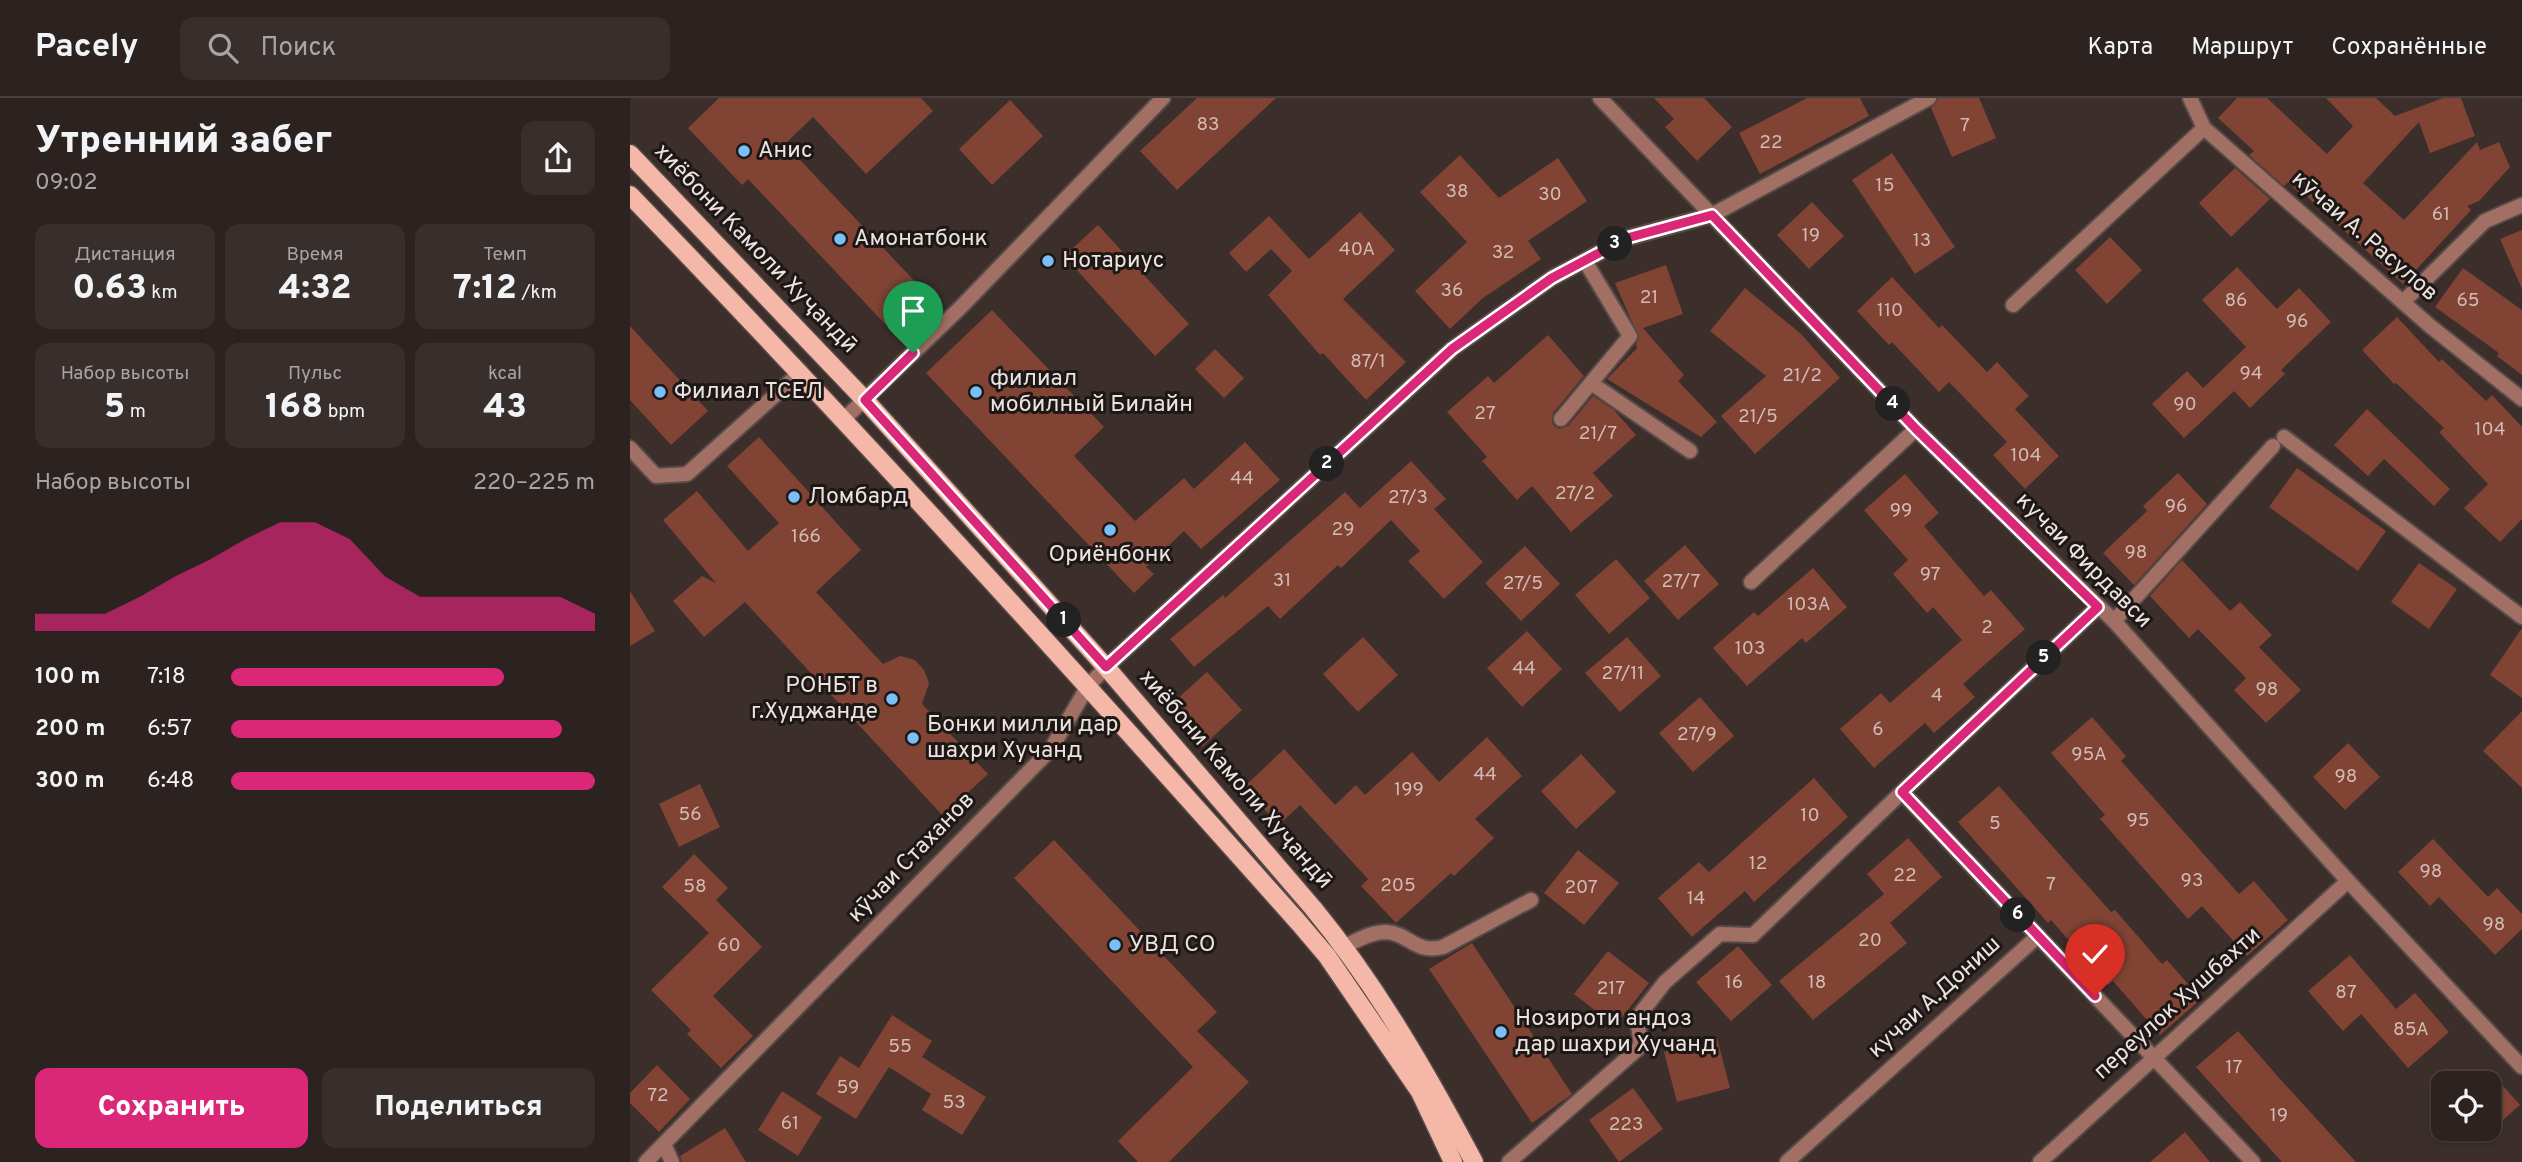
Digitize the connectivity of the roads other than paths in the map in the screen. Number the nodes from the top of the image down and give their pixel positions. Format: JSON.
{"nodes":[{"id":1,"x":1163,"y":98,"type":"edge"},
{"id":2,"x":1600,"y":98,"type":"edge"},
{"id":3,"x":1929,"y":98,"type":"edge"},
{"id":4,"x":2190,"y":98,"type":"edge"},
{"id":5,"x":2204,"y":128,"type":"junction"},
{"id":6,"x":630,"y":154,"type":"edge"},
{"id":7,"x":630,"y":195,"type":"edge"},
{"id":8,"x":2522,"y":205,"type":"edge"},
{"id":9,"x":1712,"y":215,"type":"junction"},
{"id":10,"x":1585,"y":261,"type":"junction"},
{"id":11,"x":2403,"y":302,"type":"junction"},
{"id":12,"x":2013,"y":305,"type":"dead end"},
{"id":13,"x":801,"y":372,"type":"junction"},
{"id":14,"x":1591,"y":383,"type":"junction"},
{"id":15,"x":2522,"y":399,"type":"edge"},
{"id":16,"x":865,"y":400,"type":"junction"},
{"id":17,"x":1561,"y":419,"type":"dead end"},
{"id":18,"x":844,"y":420,"type":"junction"},
{"id":19,"x":1916,"y":429,"type":"junction"},
{"id":20,"x":630,"y":448,"type":"edge"},
{"id":21,"x":1690,"y":451,"type":"dead end"},
{"id":22,"x":1751,"y":582,"type":"dead end"},
{"id":23,"x":2098,"y":607,"type":"junction"},
{"id":24,"x":2522,"y":618,"type":"edge"},
{"id":25,"x":2115,"y":621,"type":"junction"},
{"id":26,"x":1106,"y":667,"type":"junction"},
{"id":27,"x":1088,"y":686,"type":"junction"},
{"id":28,"x":1902,"y":792,"type":"junction"},
{"id":29,"x":2348,"y":881,"type":"junction"},
{"id":30,"x":1531,"y":900,"type":"dead end"},
{"id":31,"x":2038,"y":936,"type":"junction"},
{"id":32,"x":1345,"y":946,"type":"junction"},
{"id":33,"x":2153,"y":1056,"type":"junction"},
{"id":34,"x":2522,"y":1067,"type":"edge"},
{"id":35,"x":664,"y":1144,"type":"junction"},
{"id":36,"x":646,"y":1162,"type":"edge"},
{"id":37,"x":672,"y":1162,"type":"edge"},
{"id":38,"x":1453,"y":1162,"type":"edge"},
{"id":39,"x":1474,"y":1162,"type":"edge"},
{"id":40,"x":1509,"y":1162,"type":"edge"},
{"id":41,"x":1787,"y":1162,"type":"edge"},
{"id":42,"x":2040,"y":1162,"type":"edge"},
{"id":43,"x":2253,"y":1162,"type":"edge"}],
"edges":[{"from":1,"to":16,"type":"street"},
{"from":2,"to":9,"type":"street","name":"кучаи Фирдавси"},
{"from":3,"to":9,"type":"street","name":"кӯчаи Стаханов"},
{"from":4,"to":5,"type":"street","name":"кӯчаи А. Расулов"},
{"from":5,"to":11,"type":"street","name":"кӯчаи А. Расулов"},
{"from":5,"to":12,"type":"street"},
{"from":6,"to":16,"type":"main road","name":"хиёбони Камоли Хуҷандӣ"},
{"from":7,"to":13,"type":"main road","name":"хиёбони Камоли Хуҷандӣ"},
{"from":8,"to":11,"type":"street"},
{"from":9,"to":10,"type":"street","name":"кӯчаи Стаханов"},
{"from":9,"to":19,"type":"street","name":"кучаи Фирдавси"},
{"from":10,"to":14,"type":"street"},
{"from":10,"to":26,"type":"street","name":"кӯчаи Стаханов"},
{"from":11,"to":15,"type":"street","name":"кӯчаи А. Расулов"},
{"from":13,"to":18,"type":"main road","name":"хиёбони Камоли Хуҷандӣ"},
{"from":13,"to":20,"type":"street"},
{"from":14,"to":17,"type":"street"},
{"from":14,"to":21,"type":"street"},
{"from":16,"to":18,"type":"street"},
{"from":16,"to":26,"type":"main road","name":"хиёбони Камоли Хуҷандӣ"},
{"from":18,"to":27,"type":"main road","name":"хиёбони Камоли Хуҷандӣ"},
{"from":19,"to":22,"type":"street"},
{"from":19,"to":23,"type":"street","name":"кучаи Фирдавси"},
{"from":23,"to":25,"type":"street","name":"кучаи Фирдавси"},
{"from":23,"to":28,"type":"street"},
{"from":24,"to":25,"type":"street"},
{"from":25,"to":29,"type":"street","name":"кучаи Фирдавси"},
{"from":26,"to":27,"type":"street","name":"кӯчаи Стаханов"},
{"from":26,"to":32,"type":"main road","name":"хиёбони Камоли Хуҷандӣ"},
{"from":27,"to":35,"type":"street","name":"кӯчаи Стаханов"},
{"from":27,"to":38,"type":"main road","name":"хиёбони Камоли Хуҷандӣ"},
{"from":28,"to":31,"type":"street"},
{"from":28,"to":40,"type":"street"},
{"from":29,"to":33,"type":"street","name":"переулок Хушбахти"},
{"from":29,"to":34,"type":"street","name":"кучаи Фирдавси"},
{"from":30,"to":32,"type":"street"},
{"from":31,"to":33,"type":"street","name":"кучаи А.Дониш"},
{"from":31,"to":41,"type":"street","name":"кучаи А.Дониш"},
{"from":32,"to":39,"type":"main road","name":"хиёбони Камоли Хуҷандӣ"},
{"from":33,"to":42,"type":"street","name":"переулок Хушбахти"},
{"from":33,"to":43,"type":"street","name":"кучаи А.Дониш"},
{"from":35,"to":36,"type":"street","name":"кӯчаи Стаханов"},
{"from":35,"to":37,"type":"street"}]}
